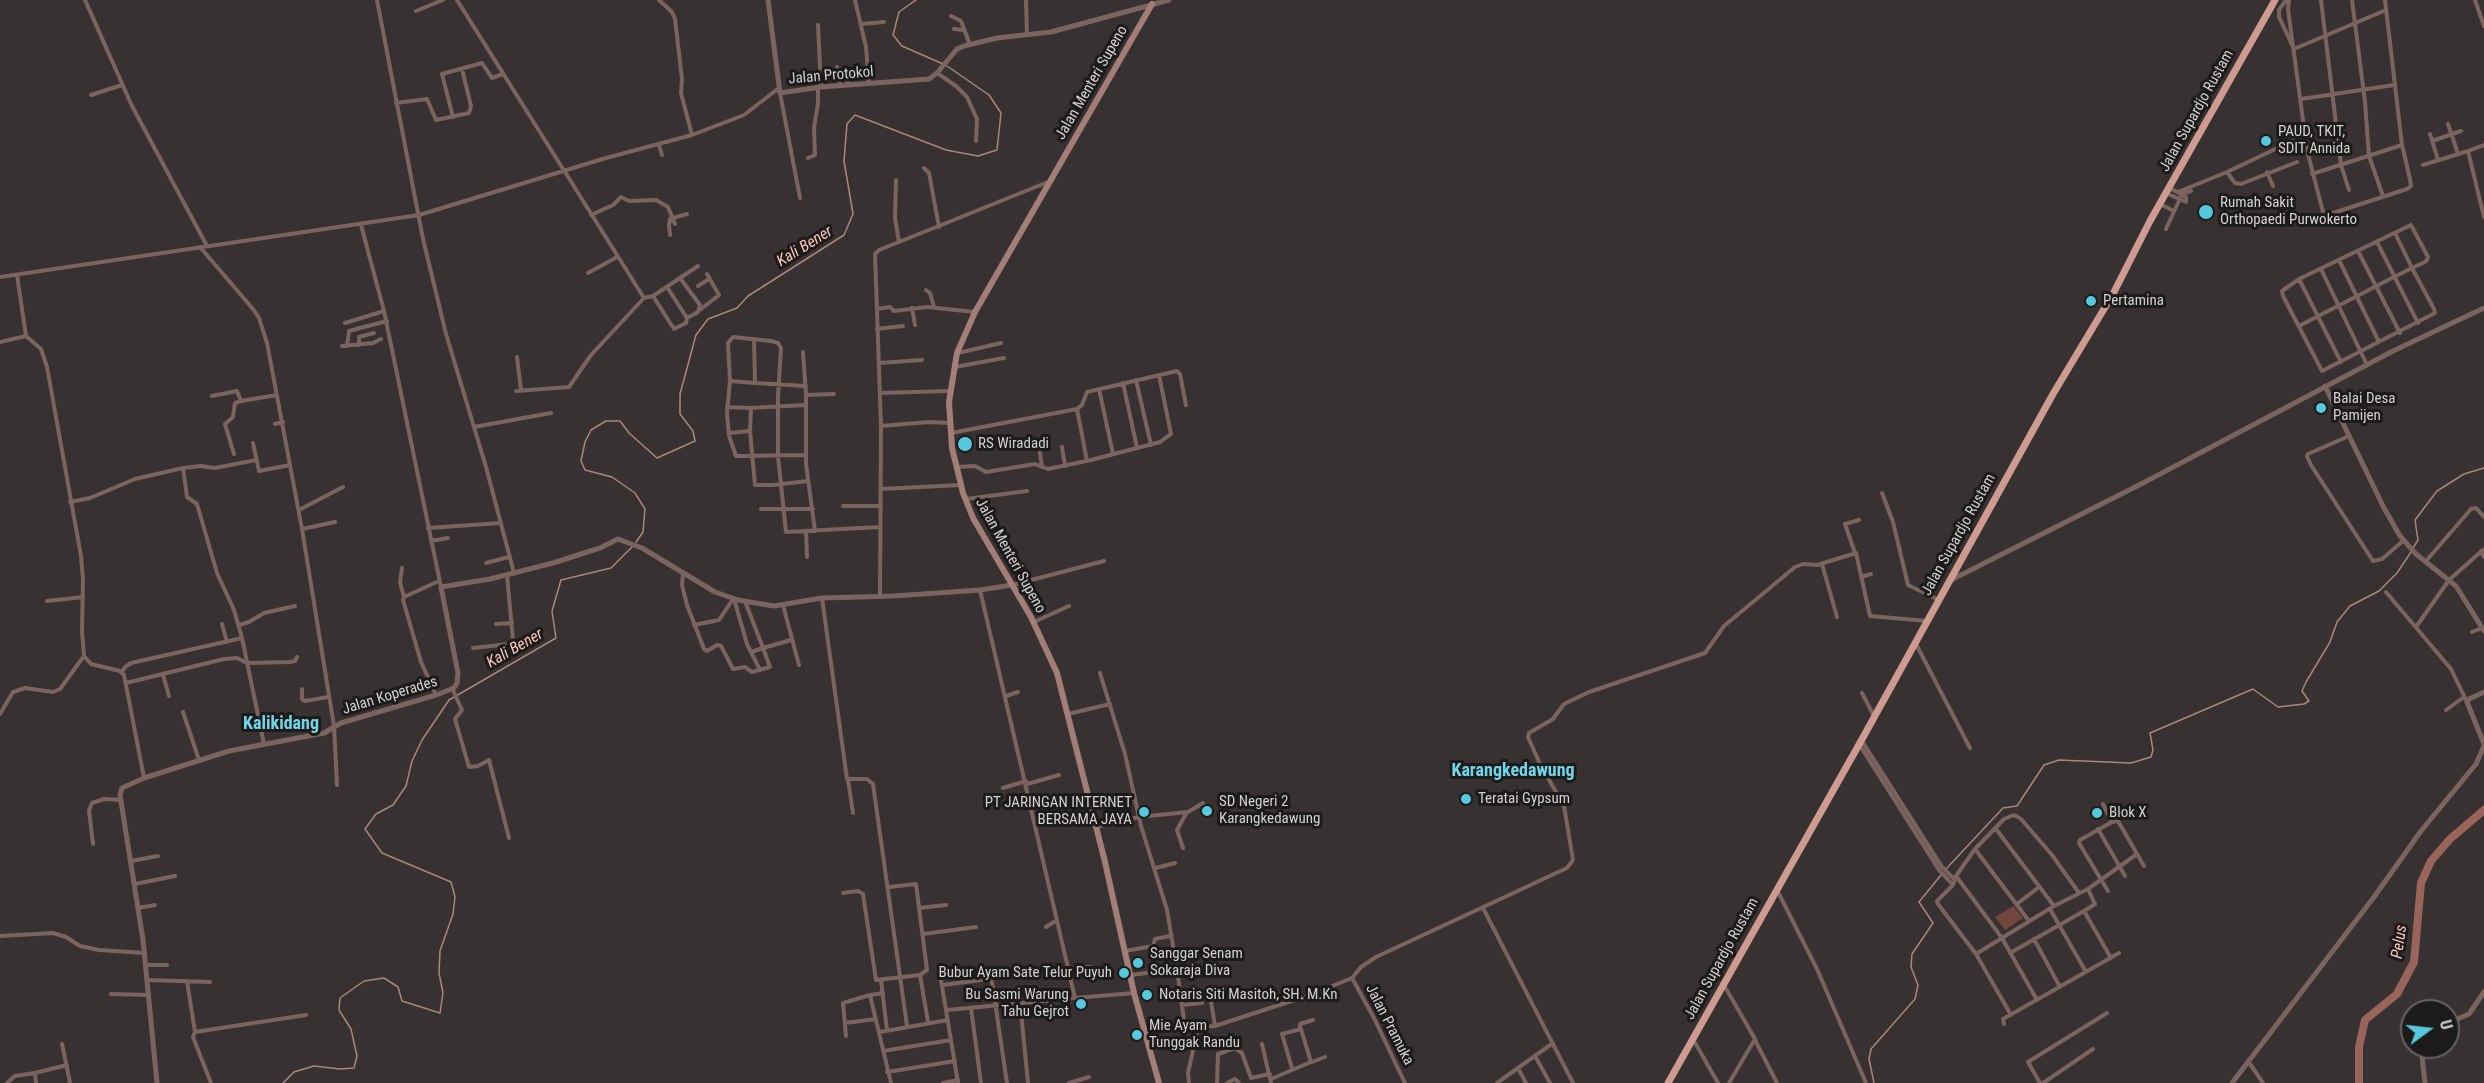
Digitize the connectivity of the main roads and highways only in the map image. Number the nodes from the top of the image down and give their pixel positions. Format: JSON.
{"nodes":[{"id":1,"x":2275,"y":0,"type":"edge"},
{"id":2,"x":1154,"y":2,"type":"edge"},
{"id":3,"x":1160,"y":1083,"type":"edge"},
{"id":4,"x":1668,"y":1083,"type":"edge"}],
"edges":[{"from":1,"to":4,"type":"highway","name":"Jalan Supardjo Rustam"},
{"from":2,"to":3,"type":"main road","name":"Jalan Menteri Supeno"}]}
